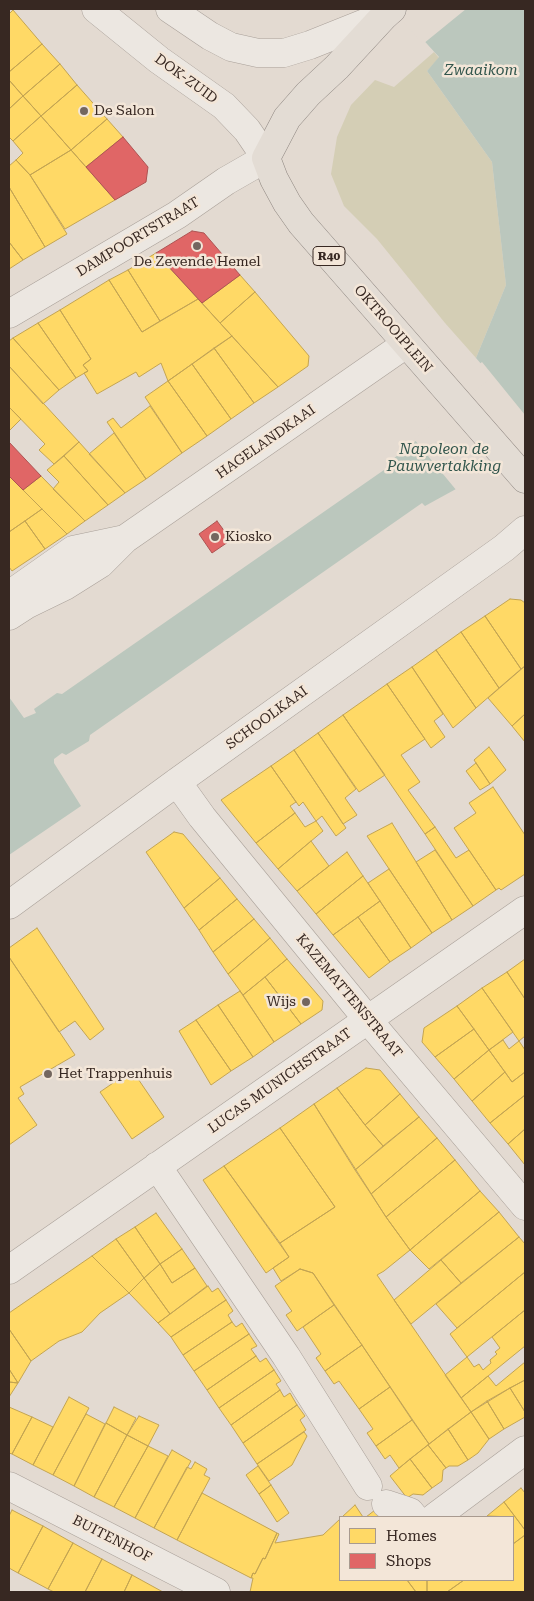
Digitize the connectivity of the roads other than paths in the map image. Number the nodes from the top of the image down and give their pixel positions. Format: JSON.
{"nodes":[{"id":1,"x":96,"y":9,"type":"edge"},
{"id":2,"x":170,"y":9,"type":"edge"},
{"id":3,"x":388,"y":12,"type":"edge"},
{"id":4,"x":266,"y":158,"type":"junction"},
{"id":5,"x":9,"y":314,"type":"edge"},
{"id":6,"x":406,"y":344,"type":"junction"},
{"id":7,"x":523,"y":477,"type":"edge"},
{"id":8,"x":525,"y":530,"type":"edge"},
{"id":9,"x":125,"y":539,"type":"junction"},
{"id":10,"x":9,"y":595,"type":"edge"},
{"id":11,"x":9,"y":616,"type":"edge"},
{"id":12,"x":177,"y":782,"type":"junction"},
{"id":13,"x":9,"y":905,"type":"edge"},
{"id":14,"x":525,"y":910,"type":"edge"},
{"id":15,"x":368,"y":1020,"type":"junction"},
{"id":16,"x":157,"y":1166,"type":"junction"},
{"id":17,"x":525,"y":1206,"type":"edge"},
{"id":18,"x":9,"y":1270,"type":"edge"},
{"id":19,"x":525,"y":1450,"type":"edge"},
{"id":20,"x":9,"y":1486,"type":"edge"},
{"id":21,"x":413,"y":1516,"type":"edge"},
{"id":22,"x":435,"y":1516,"type":"edge"},
{"id":23,"x":216,"y":1592,"type":"edge"}],
"edges":[{"from":1,"to":4,"type":"street","name":"DOK-ZUID"},
{"from":2,"to":3,"type":"street"},
{"from":3,"to":4,"type":"main road"},
{"from":4,"to":5,"type":"street","name":"DAMPOORTSTRAAT"},
{"from":4,"to":6,"type":"main road","name":"OKTROOIPLEIN","number":"R40"},
{"from":6,"to":7,"type":"main road","name":"OKTROOIPLEIN","number":"R40"},
{"from":6,"to":9,"type":"street","name":"HAGELANDKAAI"},
{"from":8,"to":12,"type":"street","name":"SCHOOLKAAI"},
{"from":9,"to":10,"type":"street","name":"HAGELANDKAAI"},
{"from":9,"to":11,"type":"street","name":"HAGELANDKAAI"},
{"from":12,"to":13,"type":"street","name":"SCHOOLKAAI"},
{"from":12,"to":15,"type":"street","name":"KAZEMATTENSTRAAT"},
{"from":14,"to":15,"type":"street","name":"LUCAS MUNICHSTRAAT"},
{"from":15,"to":16,"type":"street","name":"LUCAS MUNICHSTRAAT"},
{"from":15,"to":17,"type":"street","name":"KAZEMATTENSTRAAT"},
{"from":16,"to":18,"type":"street","name":"LUCAS MUNICHSTRAAT"},
{"from":16,"to":21,"type":"street"},
{"from":19,"to":22,"type":"street"},
{"from":20,"to":23,"type":"street","name":"BUITENHOF"}]}
